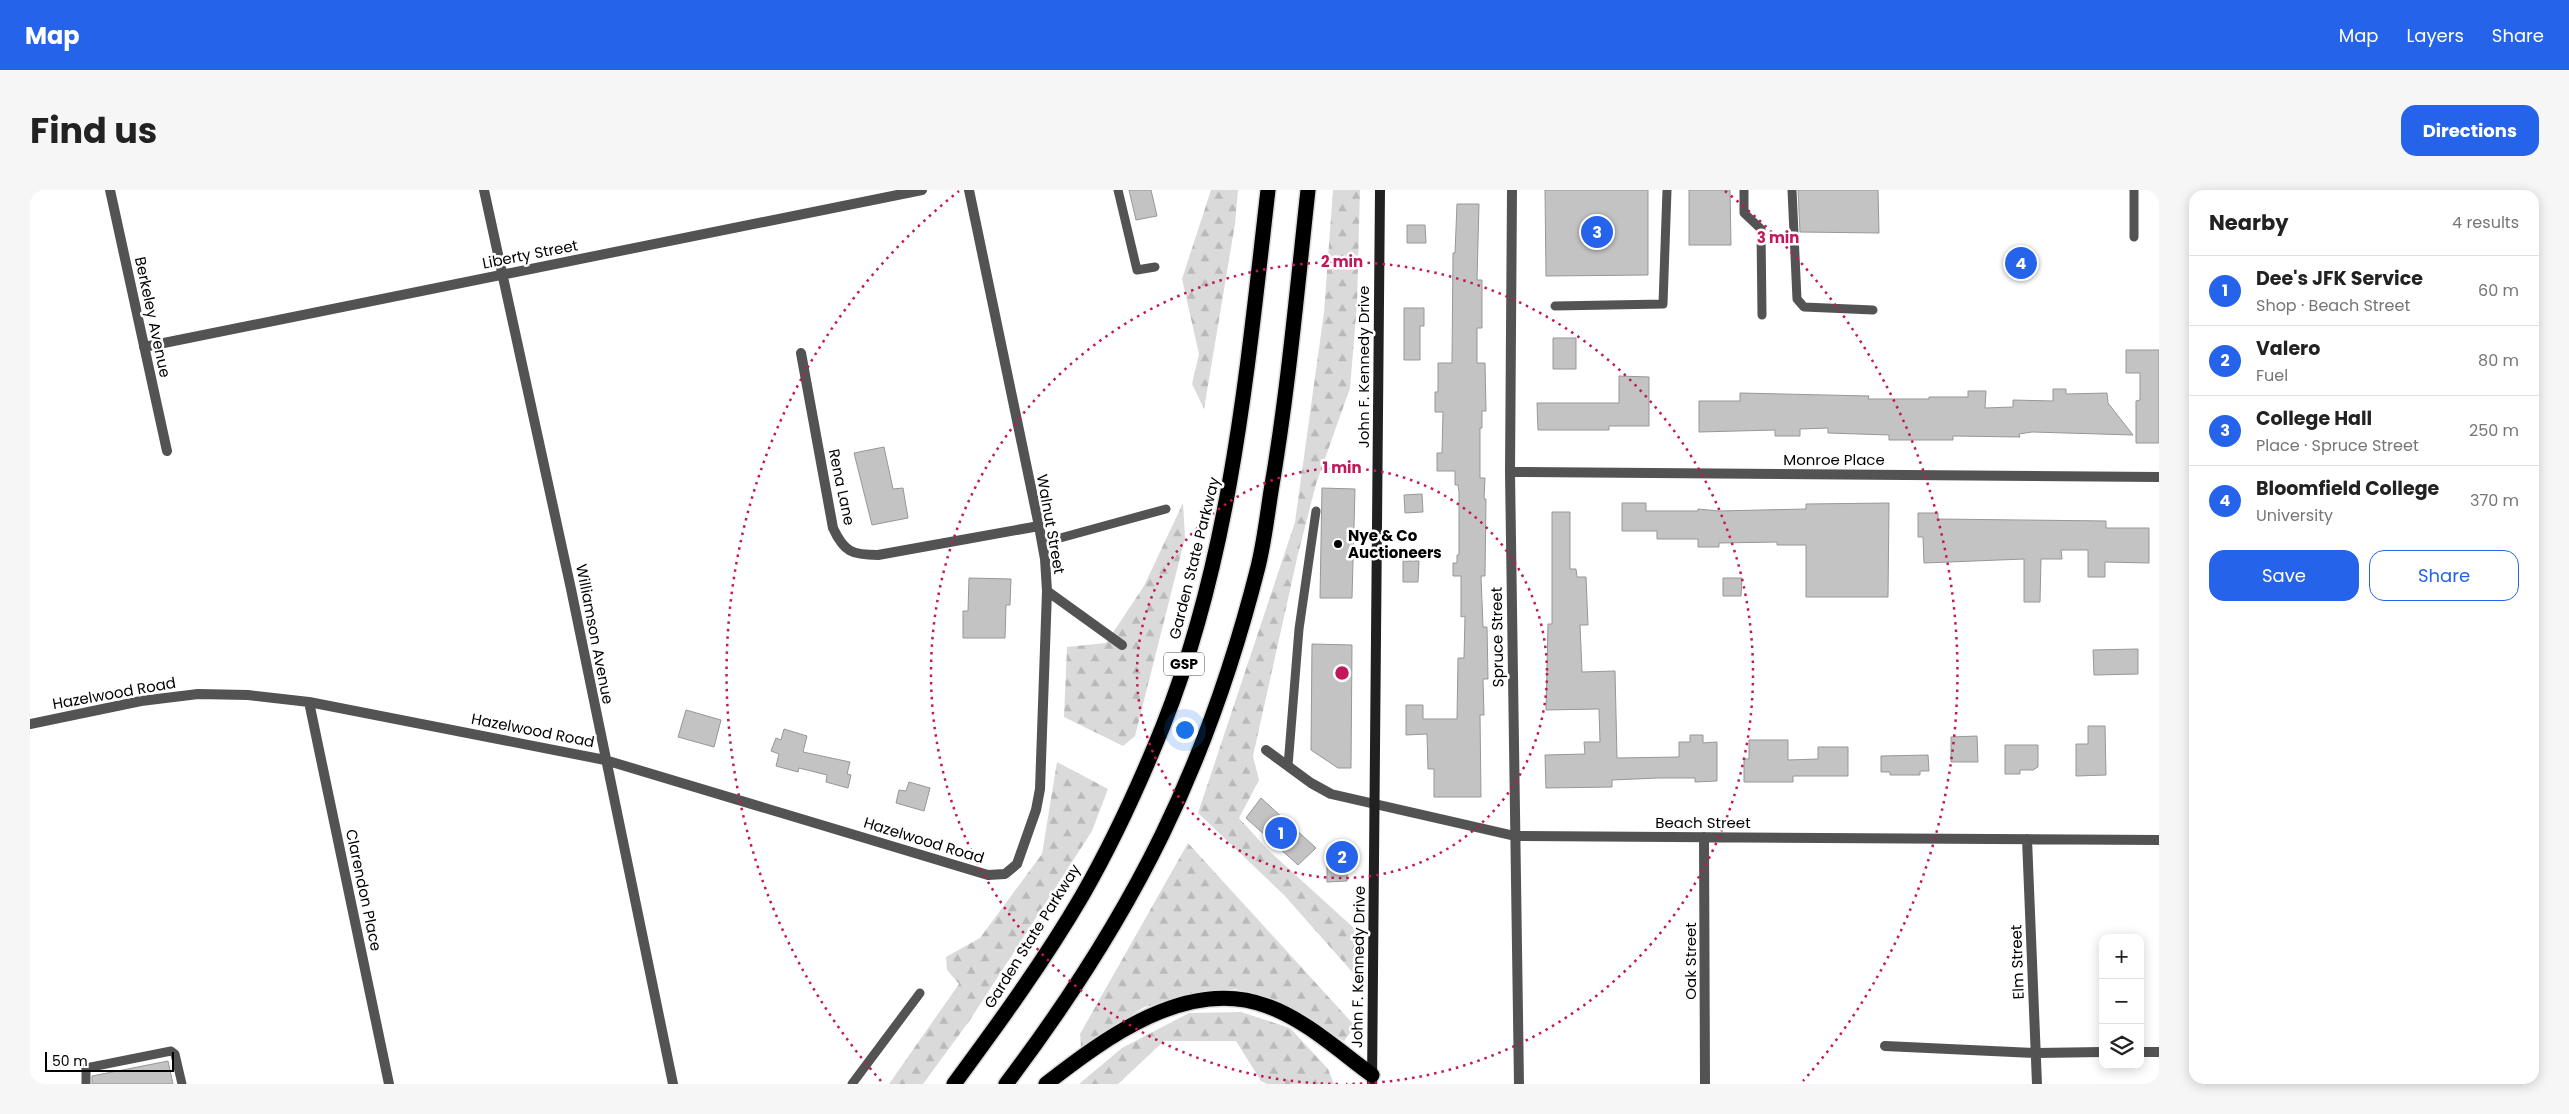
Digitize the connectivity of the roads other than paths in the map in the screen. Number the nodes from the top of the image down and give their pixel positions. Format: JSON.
{"nodes":[{"id":1,"x":110,"y":190,"type":"edge"},
{"id":2,"x":484,"y":190,"type":"edge"},
{"id":3,"x":922,"y":190,"type":"edge"},
{"id":4,"x":969,"y":190,"type":"edge"},
{"id":5,"x":1118,"y":190,"type":"edge"},
{"id":6,"x":1268,"y":190,"type":"edge"},
{"id":7,"x":1308,"y":190,"type":"edge"},
{"id":8,"x":1380,"y":190,"type":"edge"},
{"id":9,"x":1512,"y":190,"type":"edge"},
{"id":10,"x":1667,"y":190,"type":"edge"},
{"id":11,"x":1744,"y":190,"type":"edge"},
{"id":12,"x":1792,"y":190,"type":"edge"},
{"id":13,"x":2134,"y":190,"type":"edge"},
{"id":14,"x":2134,"y":237,"type":"dead end"},
{"id":15,"x":1155,"y":267,"type":"dead end"},
{"id":16,"x":503,"y":275,"type":"junction"},
{"id":17,"x":1555,"y":306,"type":"dead end"},
{"id":18,"x":1873,"y":310,"type":"dead end"},
{"id":19,"x":1762,"y":315,"type":"dead end"},
{"id":20,"x":144,"y":347,"type":"junction"},
{"id":21,"x":800,"y":353,"type":"dead end"},
{"id":22,"x":168,"y":451,"type":"dead end"},
{"id":23,"x":1510,"y":472,"type":"junction"},
{"id":24,"x":2159,"y":477,"type":"edge"},
{"id":25,"x":1166,"y":509,"type":"dead end"},
{"id":26,"x":1316,"y":511,"type":"dead end"},
{"id":27,"x":1038,"y":526,"type":"junction"},
{"id":28,"x":1042,"y":543,"type":"junction"},
{"id":29,"x":1047,"y":591,"type":"junction"},
{"id":30,"x":1122,"y":645,"type":"dead end"},
{"id":31,"x":309,"y":702,"type":"junction"},
{"id":32,"x":30,"y":724,"type":"edge"},
{"id":33,"x":1266,"y":750,"type":"dead end"},
{"id":34,"x":604,"y":760,"type":"junction"},
{"id":35,"x":1288,"y":766,"type":"junction"},
{"id":36,"x":1375,"y":804,"type":"junction"},
{"id":37,"x":1515,"y":836,"type":"junction"},
{"id":38,"x":1704,"y":837,"type":"junction"},
{"id":39,"x":2027,"y":839,"type":"junction"},
{"id":40,"x":2159,"y":840,"type":"edge"},
{"id":41,"x":1017,"y":864,"type":"joint"},
{"id":42,"x":920,"y":993,"type":"dead end"},
{"id":43,"x":1885,"y":1046,"type":"dead end"},
{"id":44,"x":2099,"y":1052,"type":"edge"},
{"id":45,"x":2144,"y":1052,"type":"edge"},
{"id":46,"x":2159,"y":1052,"type":"edge"},
{"id":47,"x":2036,"y":1053,"type":"junction"},
{"id":48,"x":1372,"y":1080,"type":"edge"},
{"id":49,"x":86,"y":1084,"type":"edge"},
{"id":50,"x":182,"y":1084,"type":"edge"},
{"id":51,"x":389,"y":1084,"type":"edge"},
{"id":52,"x":673,"y":1084,"type":"edge"},
{"id":53,"x":852,"y":1084,"type":"edge"},
{"id":54,"x":954,"y":1084,"type":"edge"},
{"id":55,"x":1006,"y":1084,"type":"edge"},
{"id":56,"x":1046,"y":1084,"type":"edge"},
{"id":57,"x":1519,"y":1084,"type":"edge"},
{"id":58,"x":1705,"y":1084,"type":"edge"},
{"id":59,"x":2037,"y":1084,"type":"edge"}],
"edges":[{"from":1,"to":20,"type":"street","name":"Berkeley Avenue"},
{"from":2,"to":16,"type":"street","name":"Williamson Avenue"},
{"from":3,"to":16,"type":"street","name":"Liberty Street"},
{"from":4,"to":27,"type":"street","name":"Walnut Street"},
{"from":5,"to":15,"type":"lane"},
{"from":6,"to":54,"type":"highway","name":"Garden State Parkway","number":"GSP"},
{"from":7,"to":55,"type":"highway","number":"GSP"},
{"from":8,"to":36,"type":"main road","name":"John F. Kennedy Drive"},
{"from":9,"to":23,"type":"street","name":"Spruce Street"},
{"from":10,"to":17,"type":"lane"},
{"from":11,"to":19,"type":"lane"},
{"from":12,"to":18,"type":"lane"},
{"from":13,"to":14,"type":"lane"},
{"from":16,"to":20,"type":"street","name":"Liberty Street"},
{"from":16,"to":34,"type":"street","name":"Williamson Avenue"},
{"from":20,"to":22,"type":"street","name":"Berkeley Avenue"},
{"from":21,"to":27,"type":"street","name":"Rena Lane"},
{"from":23,"to":24,"type":"street","name":"Monroe Place"},
{"from":23,"to":37,"type":"street","name":"Spruce Street"},
{"from":25,"to":28,"type":"lane"},
{"from":26,"to":35,"type":"lane"},
{"from":27,"to":28,"type":"street","name":"Walnut Street"},
{"from":28,"to":29,"type":"street","name":"Walnut Street"},
{"from":29,"to":30,"type":"street"},
{"from":29,"to":41,"type":"street","name":"Walnut Street"},
{"from":31,"to":32,"type":"street","name":"Hazelwood Road"},
{"from":31,"to":34,"type":"street","name":"Hazelwood Road"},
{"from":31,"to":51,"type":"street","name":"Clarendon Place"},
{"from":33,"to":35,"type":"street","name":"Beach Street"},
{"from":34,"to":41,"type":"street","name":"Hazelwood Road"},
{"from":34,"to":52,"type":"street","name":"Williamson Avenue"},
{"from":35,"to":36,"type":"street","name":"Beach Street"},
{"from":36,"to":37,"type":"street","name":"Beach Street"},
{"from":36,"to":48,"type":"main road","name":"John F. Kennedy Drive"},
{"from":37,"to":38,"type":"street","name":"Beach Street"},
{"from":37,"to":57,"type":"street","name":"Spruce Street"},
{"from":38,"to":39,"type":"street","name":"Beach Street"},
{"from":38,"to":58,"type":"street","name":"Oak Street"},
{"from":39,"to":40,"type":"street","name":"Beach Street"},
{"from":39,"to":47,"type":"street","name":"Elm Street"},
{"from":42,"to":53,"type":"lane"},
{"from":43,"to":47,"type":"street"},
{"from":44,"to":47,"type":"street"},
{"from":45,"to":46,"type":"street"},
{"from":47,"to":59,"type":"street","name":"Elm Street"},
{"from":48,"to":56,"type":"highway"},
{"from":49,"to":50,"type":"lane"}]}
